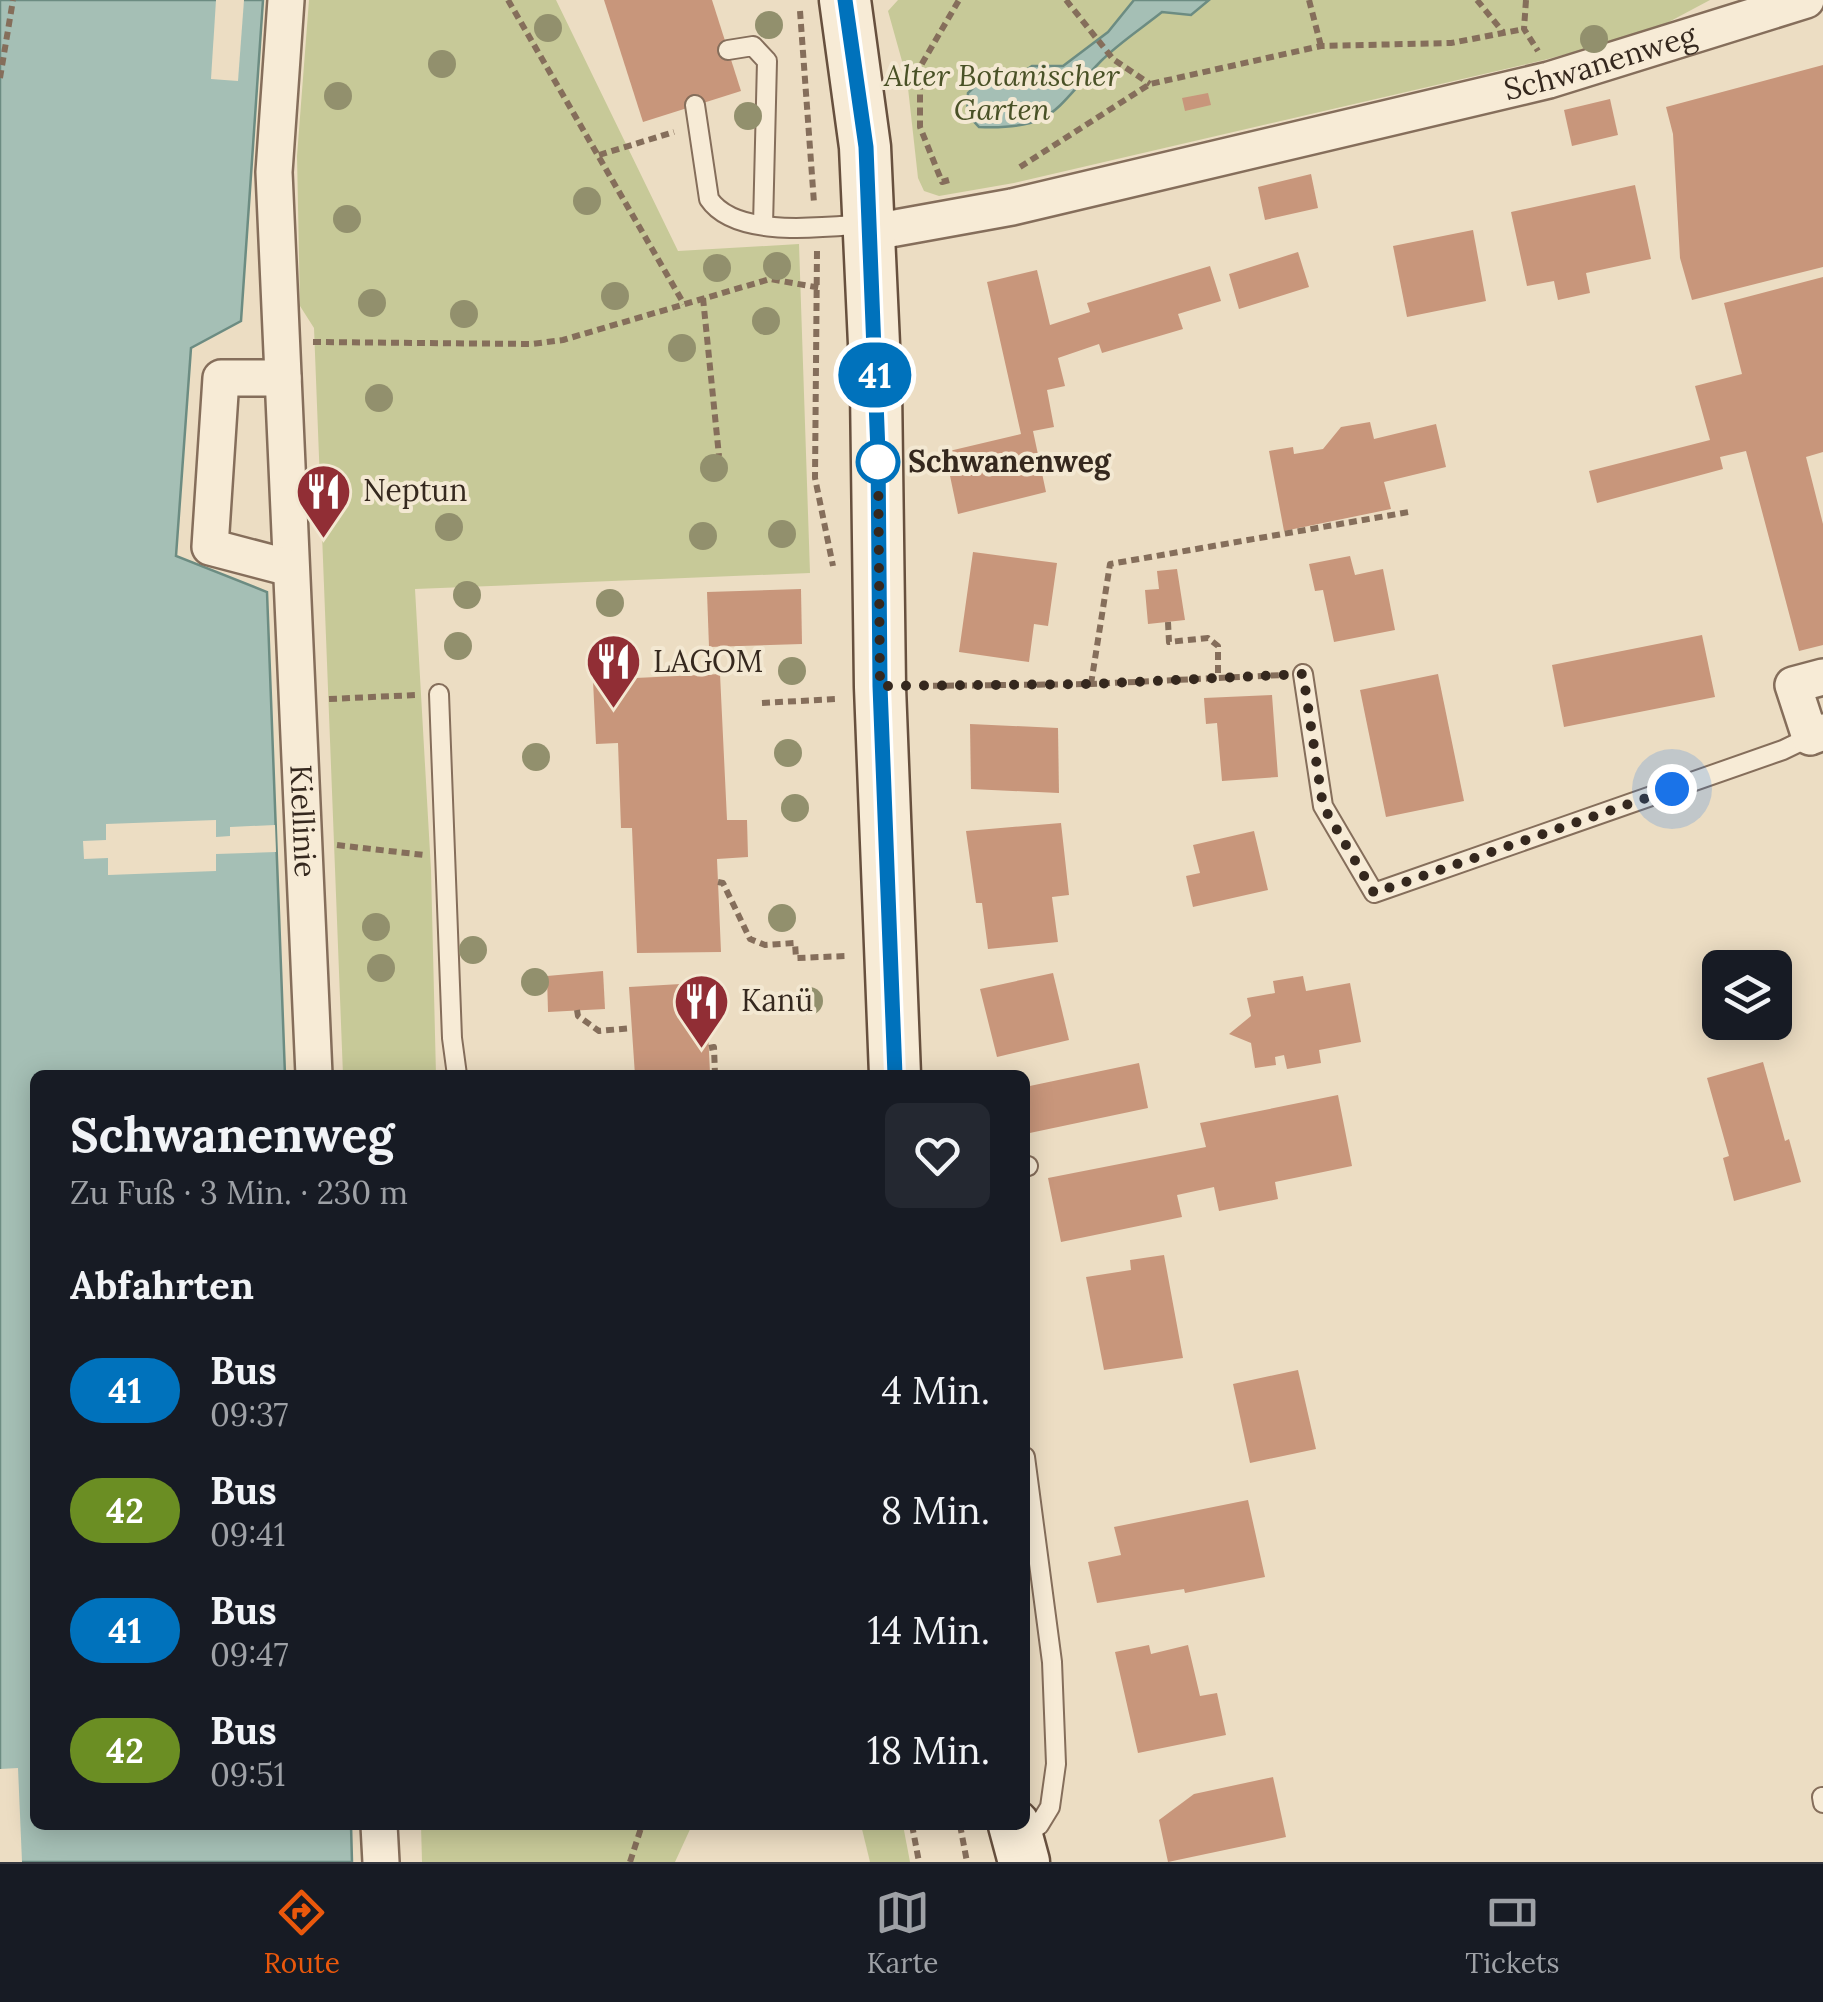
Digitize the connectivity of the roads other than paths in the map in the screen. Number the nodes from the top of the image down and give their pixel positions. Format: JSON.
{"nodes":[{"id":1,"x":286,"y":0,"type":"edge"},
{"id":2,"x":845,"y":0,"type":"edge"},
{"id":3,"x":1806,"y":0,"type":"edge"},
{"id":4,"x":728,"y":50,"type":"dead end"},
{"id":5,"x":697,"y":115,"type":"road end"},
{"id":6,"x":763,"y":225,"type":"junction"},
{"id":7,"x":868,"y":229,"type":"junction"},
{"id":8,"x":283,"y":378,"type":"junction"},
{"id":9,"x":290,"y":568,"type":"junction"},
{"id":10,"x":1303,"y":674,"type":"road end"},
{"id":11,"x":1823,"y":677,"type":"edge"},
{"id":12,"x":439,"y":694,"type":"road end"},
{"id":13,"x":1816,"y":734,"type":"edge"},
{"id":14,"x":314,"y":1070,"type":"edge"},
{"id":15,"x":456,"y":1070,"type":"edge"},
{"id":16,"x":895,"y":1070,"type":"edge"},
{"id":17,"x":1030,"y":1495,"type":"edge"},
{"id":18,"x":379,"y":1830,"type":"edge"},
{"id":19,"x":1019,"y":1842,"type":"edge"},
{"id":20,"x":380,"y":1862,"type":"edge"}],
"edges":[{"from":1,"to":8,"type":"street","name":"Kiellinie"},
{"from":2,"to":7,"type":"street"},
{"from":3,"to":7,"type":"street","name":"Schwanenweg"},
{"from":4,"to":6,"type":"lane"},
{"from":5,"to":6,"type":"lane"},
{"from":6,"to":7,"type":"lane"},
{"from":7,"to":16,"type":"street"},
{"from":8,"to":9,"type":"street","name":"Kiellinie"},
{"from":8,"to":9,"type":"street"},
{"from":9,"to":14,"type":"street","name":"Kiellinie"},
{"from":10,"to":13,"type":"lane"},
{"from":11,"to":13,"type":"street"},
{"from":12,"to":15,"type":"lane"},
{"from":17,"to":19,"type":"lane"},
{"from":18,"to":20,"type":"street"}]}
